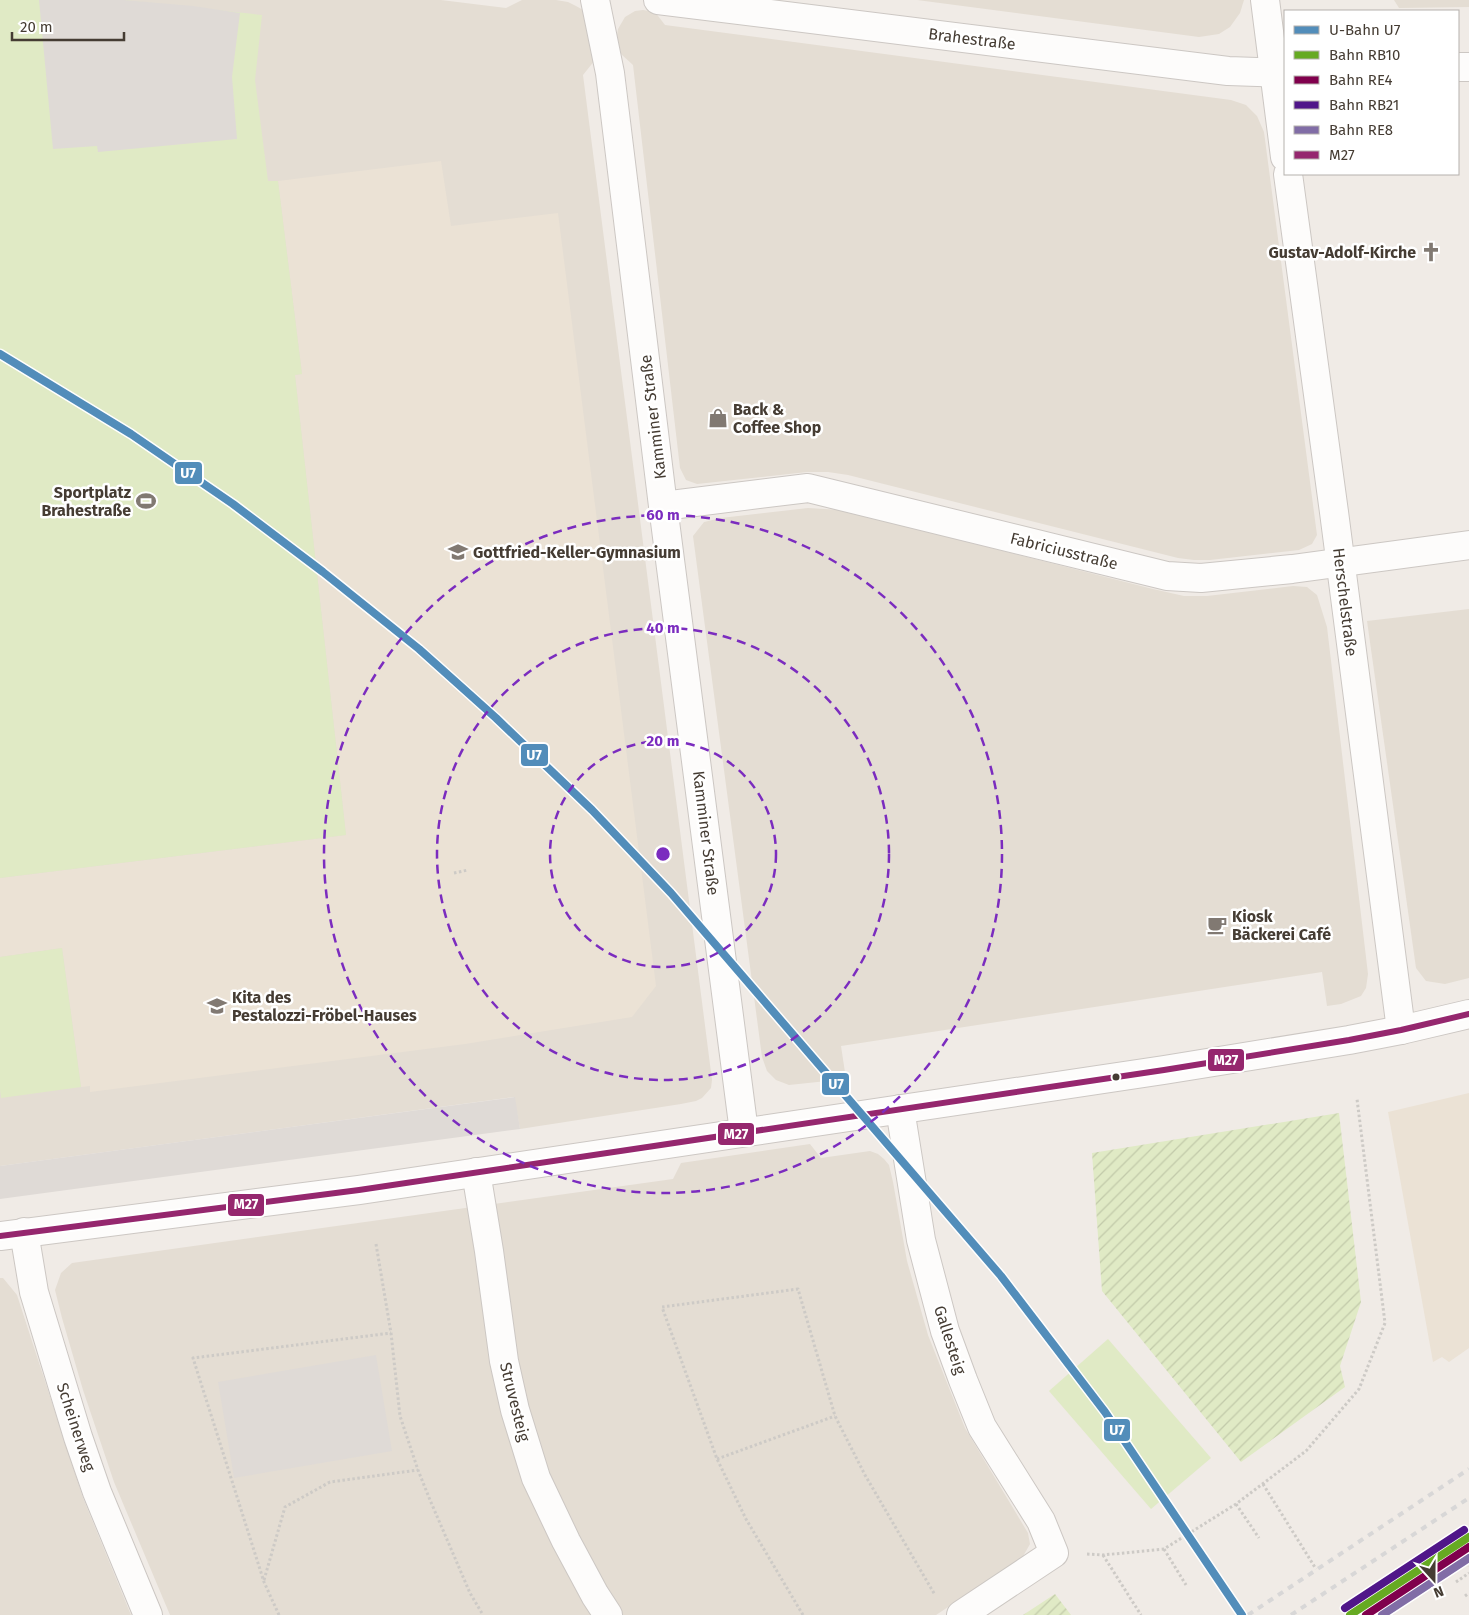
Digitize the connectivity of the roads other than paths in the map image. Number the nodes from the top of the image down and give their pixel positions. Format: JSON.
{"nodes":[{"id":1,"x":595,"y":0,"type":"edge"},
{"id":2,"x":658,"y":0,"type":"edge"},
{"id":3,"x":1265,"y":0,"type":"edge"},
{"id":4,"x":1280,"y":74,"type":"edge"},
{"id":5,"x":1284,"y":140,"type":"edge"},
{"id":6,"x":1288,"y":175,"type":"edge"},
{"id":7,"x":664,"y":506,"type":"junction"},
{"id":8,"x":1469,"y":546,"type":"edge"},
{"id":9,"x":1340,"y":563,"type":"junction"},
{"id":10,"x":1469,"y":1014,"type":"edge"},
{"id":11,"x":1401,"y":1030,"type":"junction"},
{"id":12,"x":900,"y":1108,"type":"junction"},
{"id":13,"x":744,"y":1132,"type":"junction"},
{"id":14,"x":476,"y":1172,"type":"junction"},
{"id":15,"x":12,"y":1234,"type":"edge"},
{"id":16,"x":148,"y":1615,"type":"edge"},
{"id":17,"x":608,"y":1615,"type":"edge"},
{"id":18,"x":961,"y":1615,"type":"edge"}],
"edges":[{"from":1,"to":7,"type":"street","name":"Kamminer Straße"},
{"from":2,"to":4,"type":"street","name":"Brahestraße"},
{"from":3,"to":4,"type":"street"},
{"from":4,"to":5,"type":"street"},
{"from":6,"to":9,"type":"street","name":"Herschelstraße"},
{"from":7,"to":9,"type":"street","name":"Fabriciusstraße"},
{"from":7,"to":13,"type":"street","name":"Kamminer Straße"},
{"from":8,"to":9,"type":"street","name":"Fabriciusstraße"},
{"from":9,"to":11,"type":"street","name":"Herschelstraße"},
{"from":10,"to":11,"type":"street"},
{"from":11,"to":12,"type":"street"},
{"from":12,"to":13,"type":"street"},
{"from":12,"to":18,"type":"street","name":"Gallesteig"},
{"from":13,"to":14,"type":"street"},
{"from":14,"to":15,"type":"street"},
{"from":14,"to":17,"type":"street","name":"Struvesteig"},
{"from":15,"to":16,"type":"street","name":"Scheinerweg"}]}
